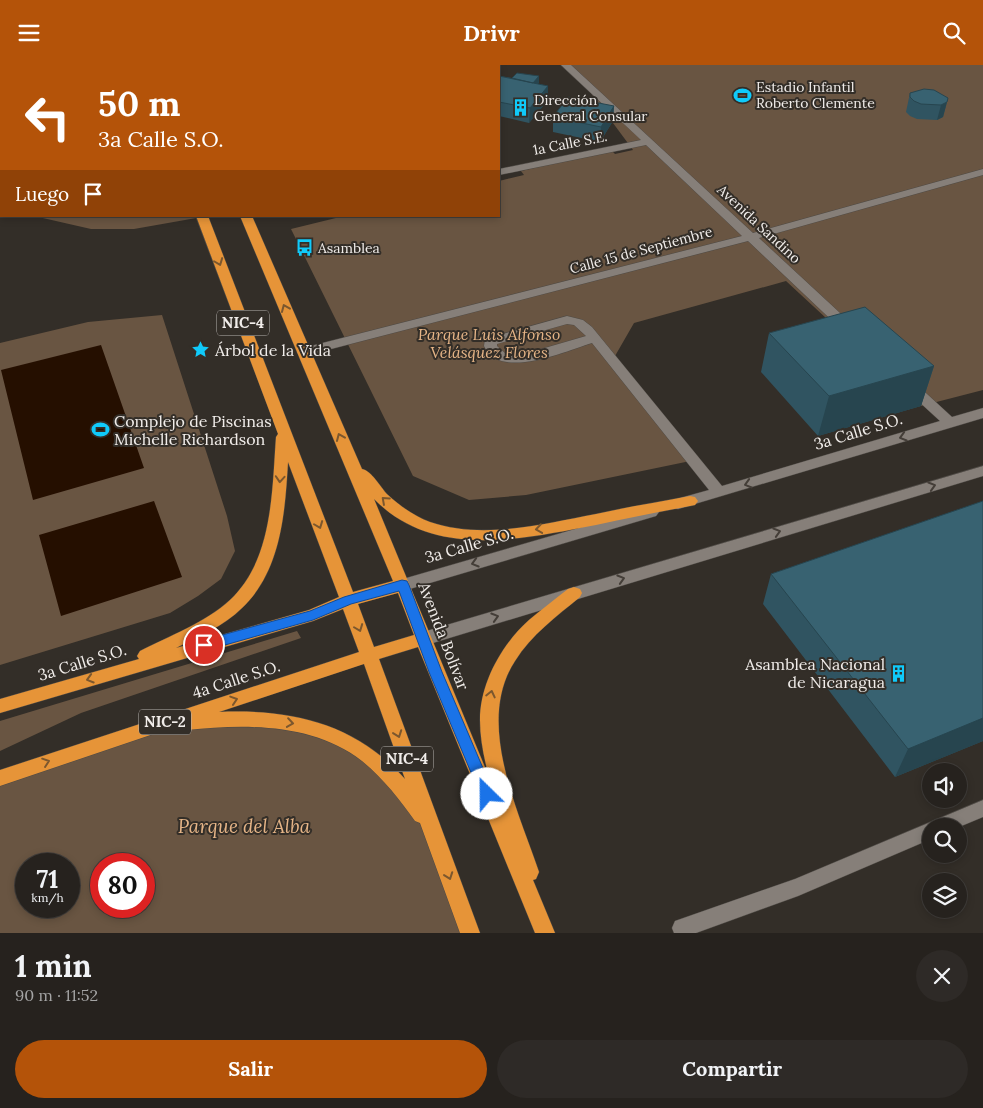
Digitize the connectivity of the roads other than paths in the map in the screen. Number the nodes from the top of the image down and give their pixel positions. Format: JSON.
{"nodes":[{"id":1,"x":566,"y":65,"type":"edge"},
{"id":2,"x":647,"y":142,"type":"junction"},
{"id":3,"x":983,"y":172,"type":"edge"},
{"id":4,"x":500,"y":173,"type":"edge"},
{"id":5,"x":202,"y":217,"type":"edge"},
{"id":6,"x":246,"y":217,"type":"edge"},
{"id":7,"x":751,"y":237,"type":"junction"},
{"id":8,"x":594,"y":338,"type":"junction"},
{"id":9,"x":859,"y":338,"type":"edge"},
{"id":10,"x":304,"y":352,"type":"junction"},
{"id":11,"x":902,"y":379,"type":"edge"},
{"id":12,"x":983,"y":413,"type":"edge"},
{"id":13,"x":950,"y":423,"type":"junction"},
{"id":14,"x":283,"y":431,"type":"junction"},
{"id":15,"x":348,"y":456,"type":"junction"},
{"id":16,"x":983,"y":471,"type":"edge"},
{"id":17,"x":720,"y":492,"type":"junction"},
{"id":18,"x":690,"y":501,"type":"junction"},
{"id":19,"x":402,"y":585,"type":"junction"},
{"id":20,"x":574,"y":593,"type":"junction"},
{"id":21,"x":348,"y":600,"type":"junction"},
{"id":22,"x":423,"y":639,"type":"junction"},
{"id":23,"x":370,"y":655,"type":"junction"},
{"id":24,"x":121,"y":670,"type":"junction"},
{"id":25,"x":0,"y":706,"type":"edge"},
{"id":26,"x":154,"y":726,"type":"junction"},
{"id":27,"x":0,"y":778,"type":"edge"},
{"id":28,"x":983,"y":808,"type":"edge"},
{"id":29,"x":959,"y":818,"type":"edge"},
{"id":30,"x":433,"y":831,"type":"junction"},
{"id":31,"x":922,"y":834,"type":"edge"},
{"id":32,"x":682,"y":928,"type":"dead end"},
{"id":33,"x":470,"y":933,"type":"edge"},
{"id":34,"x":547,"y":933,"type":"edge"}],
"edges":[{"from":1,"to":2,"type":"street","name":"Avenida Sandino"},
{"from":2,"to":4,"type":"street","name":"1a Calle S.E."},
{"from":2,"to":7,"type":"street","name":"Avenida Sandino"},
{"from":3,"to":7,"type":"street","name":"Calle 15 de Septiembre"},
{"from":5,"to":14,"type":"highway","number":"NIC-4","one_way":true},
{"from":10,"to":6,"type":"highway","name":"Avenida Bolívar","number":"NIC-4","one_way":true},
{"from":7,"to":9,"type":"street","name":"Avenida Sandino"},
{"from":7,"to":10,"type":"street","name":"Calle 15 de Septiembre"},
{"from":8,"to":8,"type":"street"},
{"from":8,"to":17,"type":"street"},
{"from":15,"to":10,"type":"highway","name":"Avenida Bolívar","number":"NIC-4","one_way":true},
{"from":11,"to":13,"type":"street"},
{"from":12,"to":13,"type":"street","name":"3a Calle S.O."},
{"from":13,"to":17,"type":"street","name":"3a Calle S.O.","one_way":true},
{"from":14,"to":21,"type":"highway","number":"NIC-4","one_way":true},
{"from":14,"to":24,"type":"highway","one_way":true},
{"from":18,"to":15,"type":"highway","one_way":true},
{"from":15,"to":19,"type":"highway","name":"Avenida Bolívar","number":"NIC-4"},
{"from":20,"to":16,"type":"street","one_way":true},
{"from":17,"to":18,"type":"street","name":"3a Calle S.O."},
{"from":18,"to":19,"type":"street","name":"3a Calle S.O.","one_way":true},
{"from":19,"to":21,"type":"highway","name":"3a Calle S.O."},
{"from":19,"to":22,"type":"highway","name":"Avenida Bolívar","number":"NIC-4"},
{"from":22,"to":20,"type":"street","one_way":true},
{"from":34,"to":20,"type":"highway","one_way":true},
{"from":21,"to":23,"type":"highway","number":"NIC-4","one_way":true},
{"from":21,"to":24,"type":"highway","name":"3a Calle S.O."},
{"from":22,"to":23,"type":"highway","number":"NIC-2"},
{"from":22,"to":34,"type":"highway","name":"Avenida Bolívar","number":"NIC-4"},
{"from":26,"to":23,"type":"highway","name":"4a Calle S.O.","number":"NIC-2","one_way":true},
{"from":23,"to":30,"type":"highway","number":"NIC-4","one_way":true},
{"from":24,"to":25,"type":"highway","name":"3a Calle S.O.","one_way":true},
{"from":27,"to":26,"type":"highway","name":"4a Calle S.O.","number":"NIC-2","one_way":true},
{"from":26,"to":30,"type":"highway","one_way":true},
{"from":28,"to":29,"type":"street"},
{"from":30,"to":33,"type":"highway","number":"NIC-4","one_way":true},
{"from":31,"to":32,"type":"street"}]}
